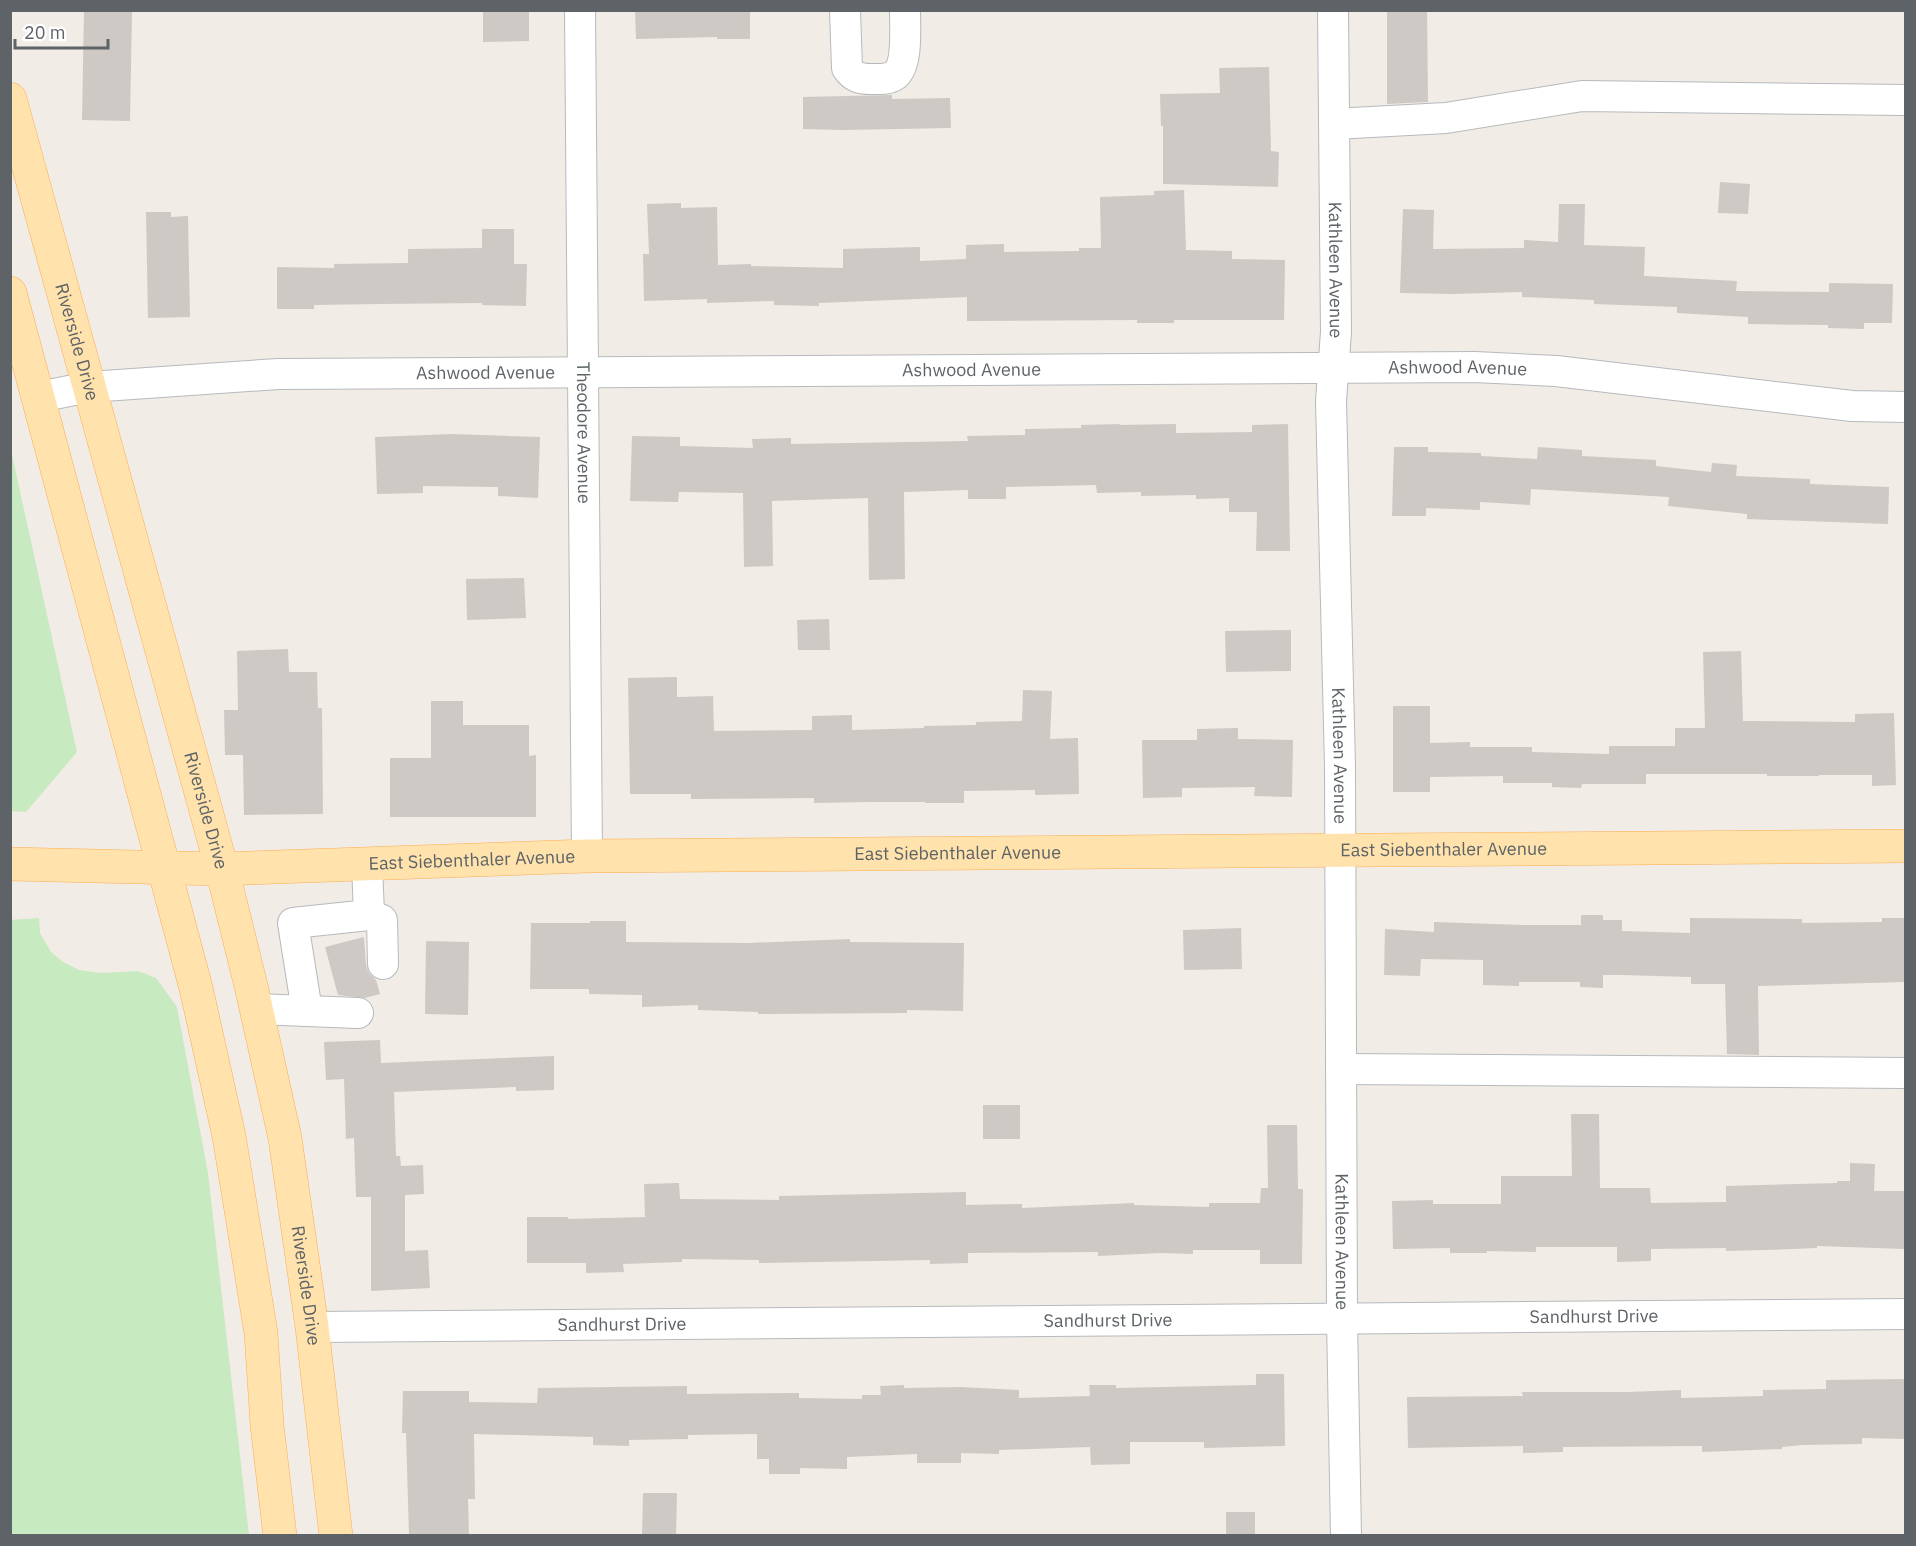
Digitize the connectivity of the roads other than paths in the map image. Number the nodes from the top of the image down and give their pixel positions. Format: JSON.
{"nodes":[{"id":1,"x":580,"y":10,"type":"edge"},
{"id":2,"x":845,"y":10,"type":"edge"},
{"id":3,"x":905,"y":10,"type":"edge"},
{"id":4,"x":1334,"y":10,"type":"edge"},
{"id":5,"x":10,"y":99,"type":"edge"},
{"id":6,"x":1905,"y":100,"type":"edge"},
{"id":7,"x":1334,"y":124,"type":"junction"},
{"id":8,"x":10,"y":293,"type":"edge"},
{"id":9,"x":1334,"y":367,"type":"junction"},
{"id":10,"x":583,"y":372,"type":"junction"},
{"id":11,"x":89,"y":387,"type":"junction"},
{"id":12,"x":39,"y":398,"type":"junction"},
{"id":13,"x":1905,"y":407,"type":"edge"},
{"id":14,"x":1905,"y":846,"type":"edge"},
{"id":15,"x":1339,"y":850,"type":"junction"},
{"id":16,"x":587,"y":856,"type":"junction"},
{"id":17,"x":23,"y":864,"type":"edge"},
{"id":18,"x":368,"y":864,"type":"junction"},
{"id":19,"x":164,"y":869,"type":"junction"},
{"id":20,"x":222,"y":869,"type":"junction"},
{"id":21,"x":369,"y":915,"type":"junction"},
{"id":22,"x":382,"y":964,"type":"dead end"},
{"id":23,"x":256,"y":1008,"type":"junction"},
{"id":24,"x":307,"y":1011,"type":"junction"},
{"id":25,"x":358,"y":1013,"type":"dead end"},
{"id":26,"x":1341,"y":1070,"type":"junction"},
{"id":27,"x":1905,"y":1073,"type":"edge"},
{"id":28,"x":1905,"y":1314,"type":"edge"},
{"id":29,"x":1342,"y":1319,"type":"junction"},
{"id":30,"x":312,"y":1327,"type":"junction"},
{"id":31,"x":280,"y":1536,"type":"edge"},
{"id":32,"x":336,"y":1536,"type":"edge"},
{"id":33,"x":1346,"y":1536,"type":"edge"}],
"edges":[{"from":1,"to":10,"type":"street","name":"Theodore Avenue"},
{"from":2,"to":3,"type":"street"},
{"from":4,"to":7,"type":"street","name":"Kathleen Avenue"},
{"from":5,"to":11,"type":"main road","name":"Riverside Drive"},
{"from":6,"to":7,"type":"street"},
{"from":7,"to":9,"type":"street","name":"Kathleen Avenue"},
{"from":8,"to":12,"type":"main road"},
{"from":9,"to":10,"type":"street","name":"Ashwood Avenue"},
{"from":9,"to":13,"type":"street","name":"Ashwood Avenue"},
{"from":9,"to":15,"type":"street","name":"Kathleen Avenue"},
{"from":10,"to":11,"type":"street","name":"Ashwood Avenue"},
{"from":10,"to":16,"type":"street","name":"Theodore Avenue"},
{"from":11,"to":12,"type":"street","name":"Ashwood Avenue"},
{"from":11,"to":20,"type":"main road","name":"Riverside Drive"},
{"from":12,"to":19,"type":"main road"},
{"from":14,"to":15,"type":"main road","name":"East Siebenthaler Avenue"},
{"from":15,"to":16,"type":"main road","name":"East Siebenthaler Avenue"},
{"from":15,"to":26,"type":"street","name":"Kathleen Avenue"},
{"from":16,"to":18,"type":"main road","name":"East Siebenthaler Avenue"},
{"from":17,"to":19,"type":"main road","name":"East Siebenthaler Avenue"},
{"from":18,"to":20,"type":"main road","name":"East Siebenthaler Avenue"},
{"from":18,"to":21,"type":"street"},
{"from":19,"to":20,"type":"main road","name":"East Siebenthaler Avenue"},
{"from":19,"to":31,"type":"main road"},
{"from":20,"to":23,"type":"main road","name":"Riverside Drive"},
{"from":21,"to":22,"type":"street"},
{"from":21,"to":24,"type":"street"},
{"from":23,"to":24,"type":"street"},
{"from":23,"to":30,"type":"main road","name":"Riverside Drive"},
{"from":24,"to":25,"type":"street"},
{"from":26,"to":27,"type":"street"},
{"from":26,"to":29,"type":"street","name":"Kathleen Avenue"},
{"from":28,"to":29,"type":"street","name":"Sandhurst Drive"},
{"from":29,"to":30,"type":"street","name":"Sandhurst Drive"},
{"from":29,"to":33,"type":"street","name":"Kathleen Avenue"},
{"from":30,"to":32,"type":"main road","name":"Riverside Drive"}]}
